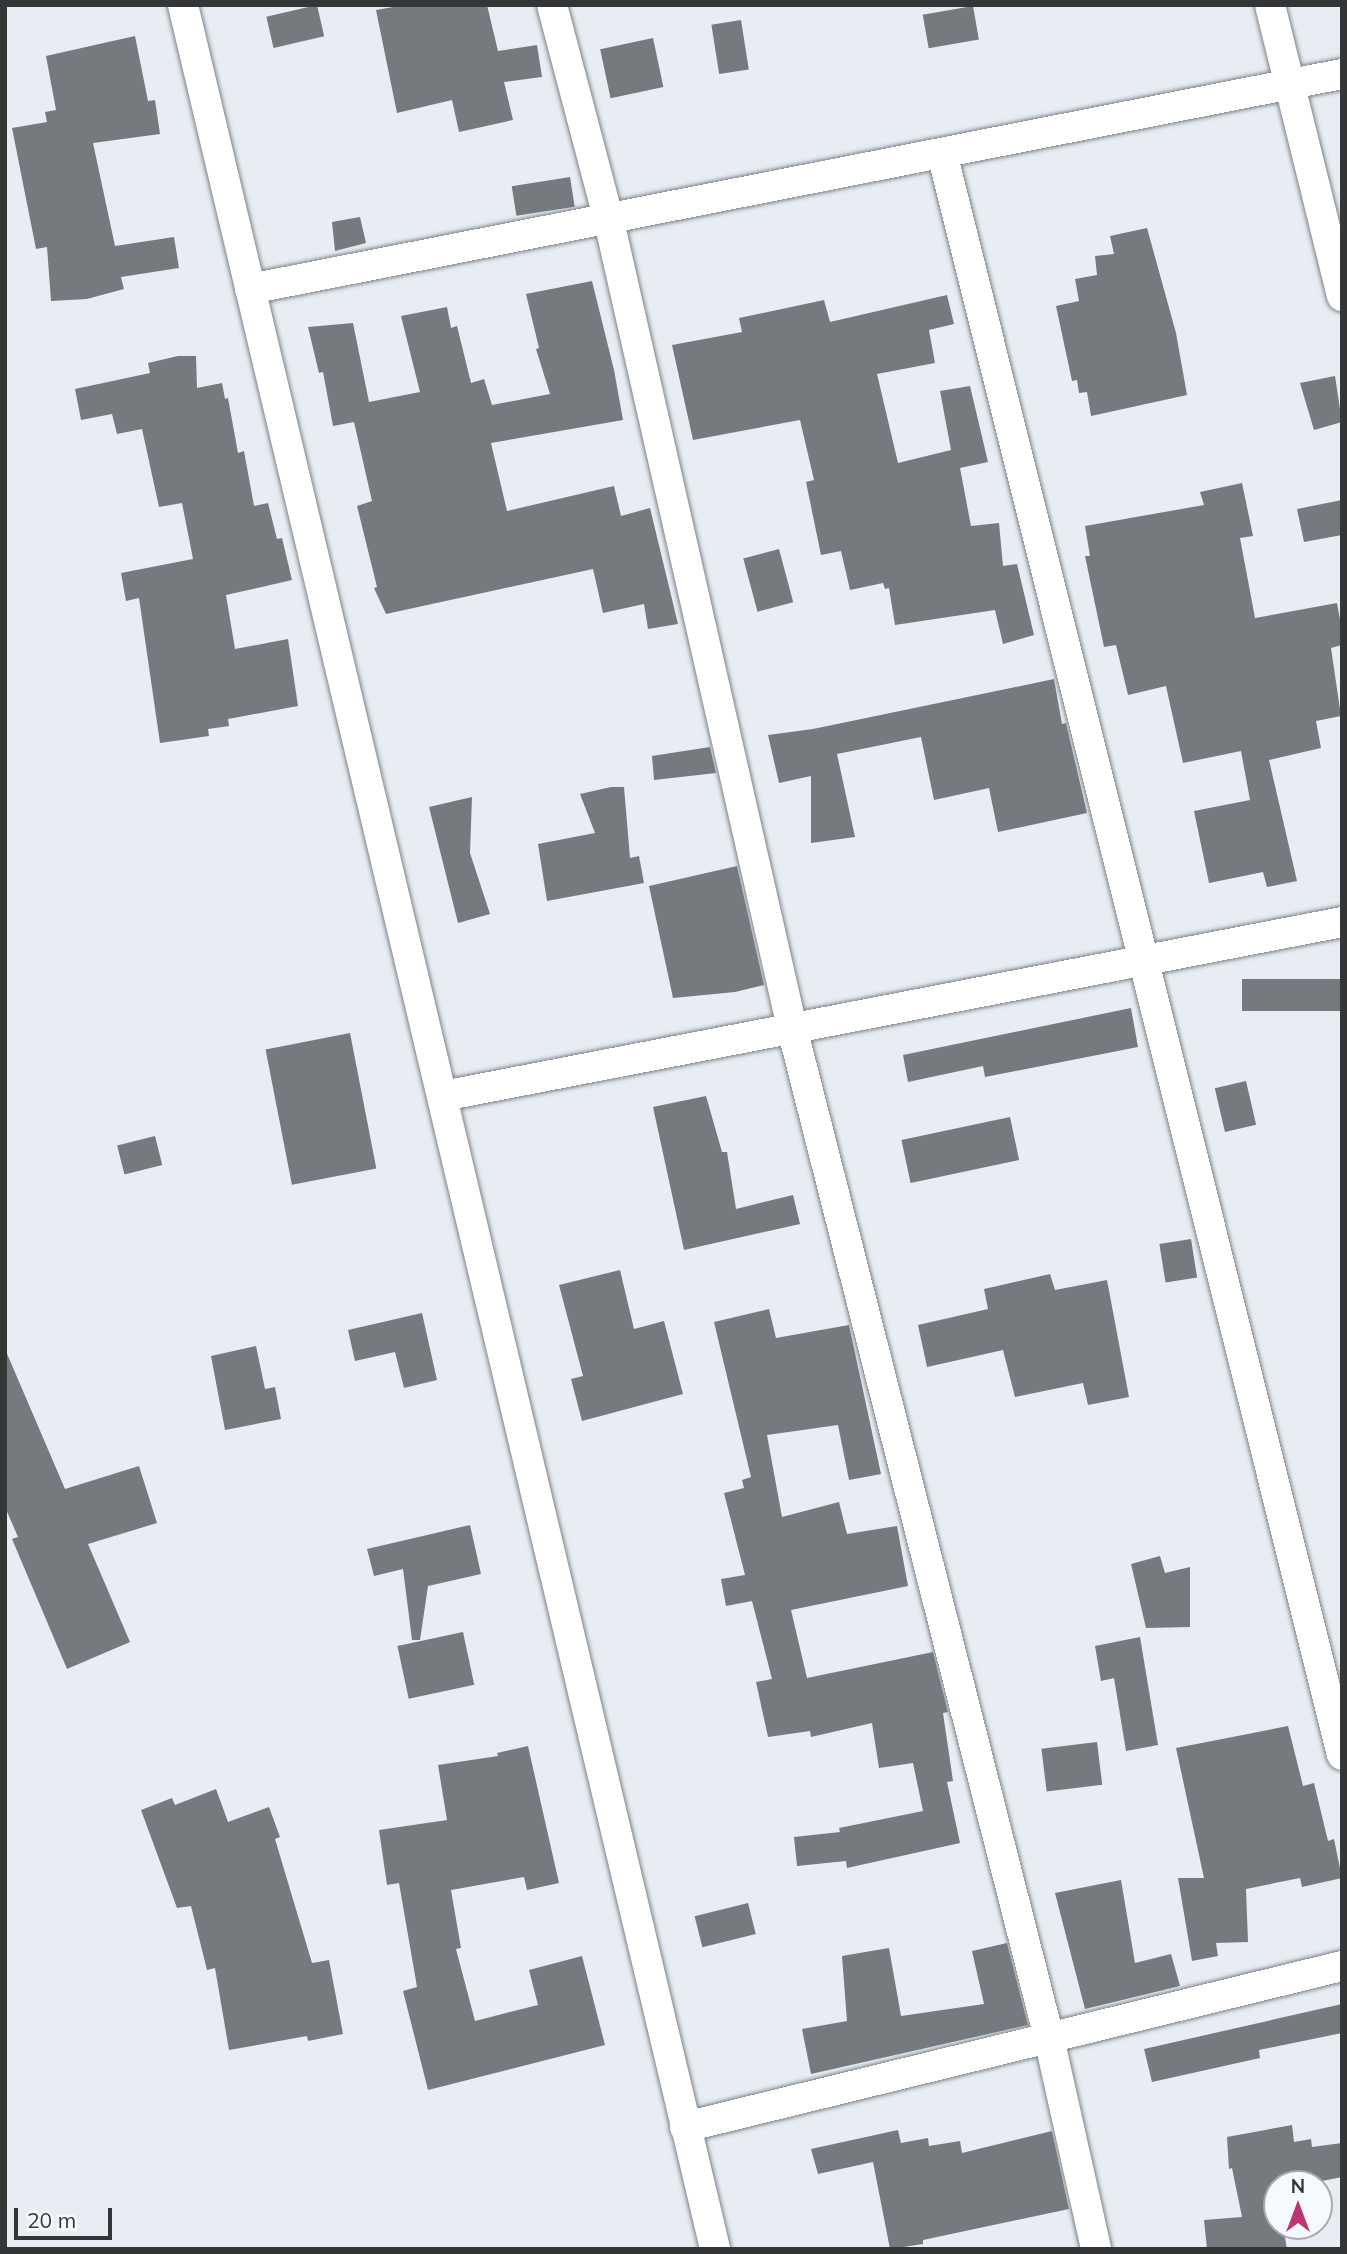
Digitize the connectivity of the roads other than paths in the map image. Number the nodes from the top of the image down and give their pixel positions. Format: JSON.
{"nodes":[{"id":1,"x":183,"y":5,"type":"edge"},
{"id":2,"x":552,"y":5,"type":"edge"},
{"id":3,"x":1270,"y":5,"type":"edge"},
{"id":4,"x":1342,"y":74,"type":"edge"},
{"id":5,"x":1289,"y":84,"type":"junction"},
{"id":6,"x":942,"y":153,"type":"junction"},
{"id":7,"x":609,"y":221,"type":"junction"},
{"id":8,"x":250,"y":289,"type":"junction"},
{"id":9,"x":1342,"y":296,"type":"edge"},
{"id":10,"x":1342,"y":922,"type":"edge"},
{"id":11,"x":1143,"y":960,"type":"junction"},
{"id":12,"x":792,"y":1028,"type":"junction"},
{"id":13,"x":443,"y":1096,"type":"junction"},
{"id":14,"x":1342,"y":1755,"type":"edge"},
{"id":15,"x":1342,"y":1966,"type":"edge"},
{"id":16,"x":1049,"y":2038,"type":"junction"},
{"id":17,"x":685,"y":2127,"type":"junction"},
{"id":18,"x":715,"y":2249,"type":"edge"},
{"id":19,"x":1096,"y":2249,"type":"edge"}],
"edges":[{"from":1,"to":8,"type":"street"},
{"from":2,"to":7,"type":"street"},
{"from":3,"to":5,"type":"street"},
{"from":4,"to":5,"type":"street"},
{"from":5,"to":6,"type":"street"},
{"from":5,"to":9,"type":"street"},
{"from":6,"to":7,"type":"street"},
{"from":6,"to":11,"type":"street"},
{"from":7,"to":8,"type":"street"},
{"from":7,"to":12,"type":"street"},
{"from":8,"to":13,"type":"street"},
{"from":10,"to":11,"type":"street"},
{"from":11,"to":12,"type":"street"},
{"from":11,"to":14,"type":"street"},
{"from":12,"to":13,"type":"street"},
{"from":12,"to":16,"type":"street"},
{"from":13,"to":17,"type":"street"},
{"from":15,"to":16,"type":"street"},
{"from":16,"to":17,"type":"street"},
{"from":16,"to":19,"type":"street"},
{"from":17,"to":18,"type":"street"}]}
